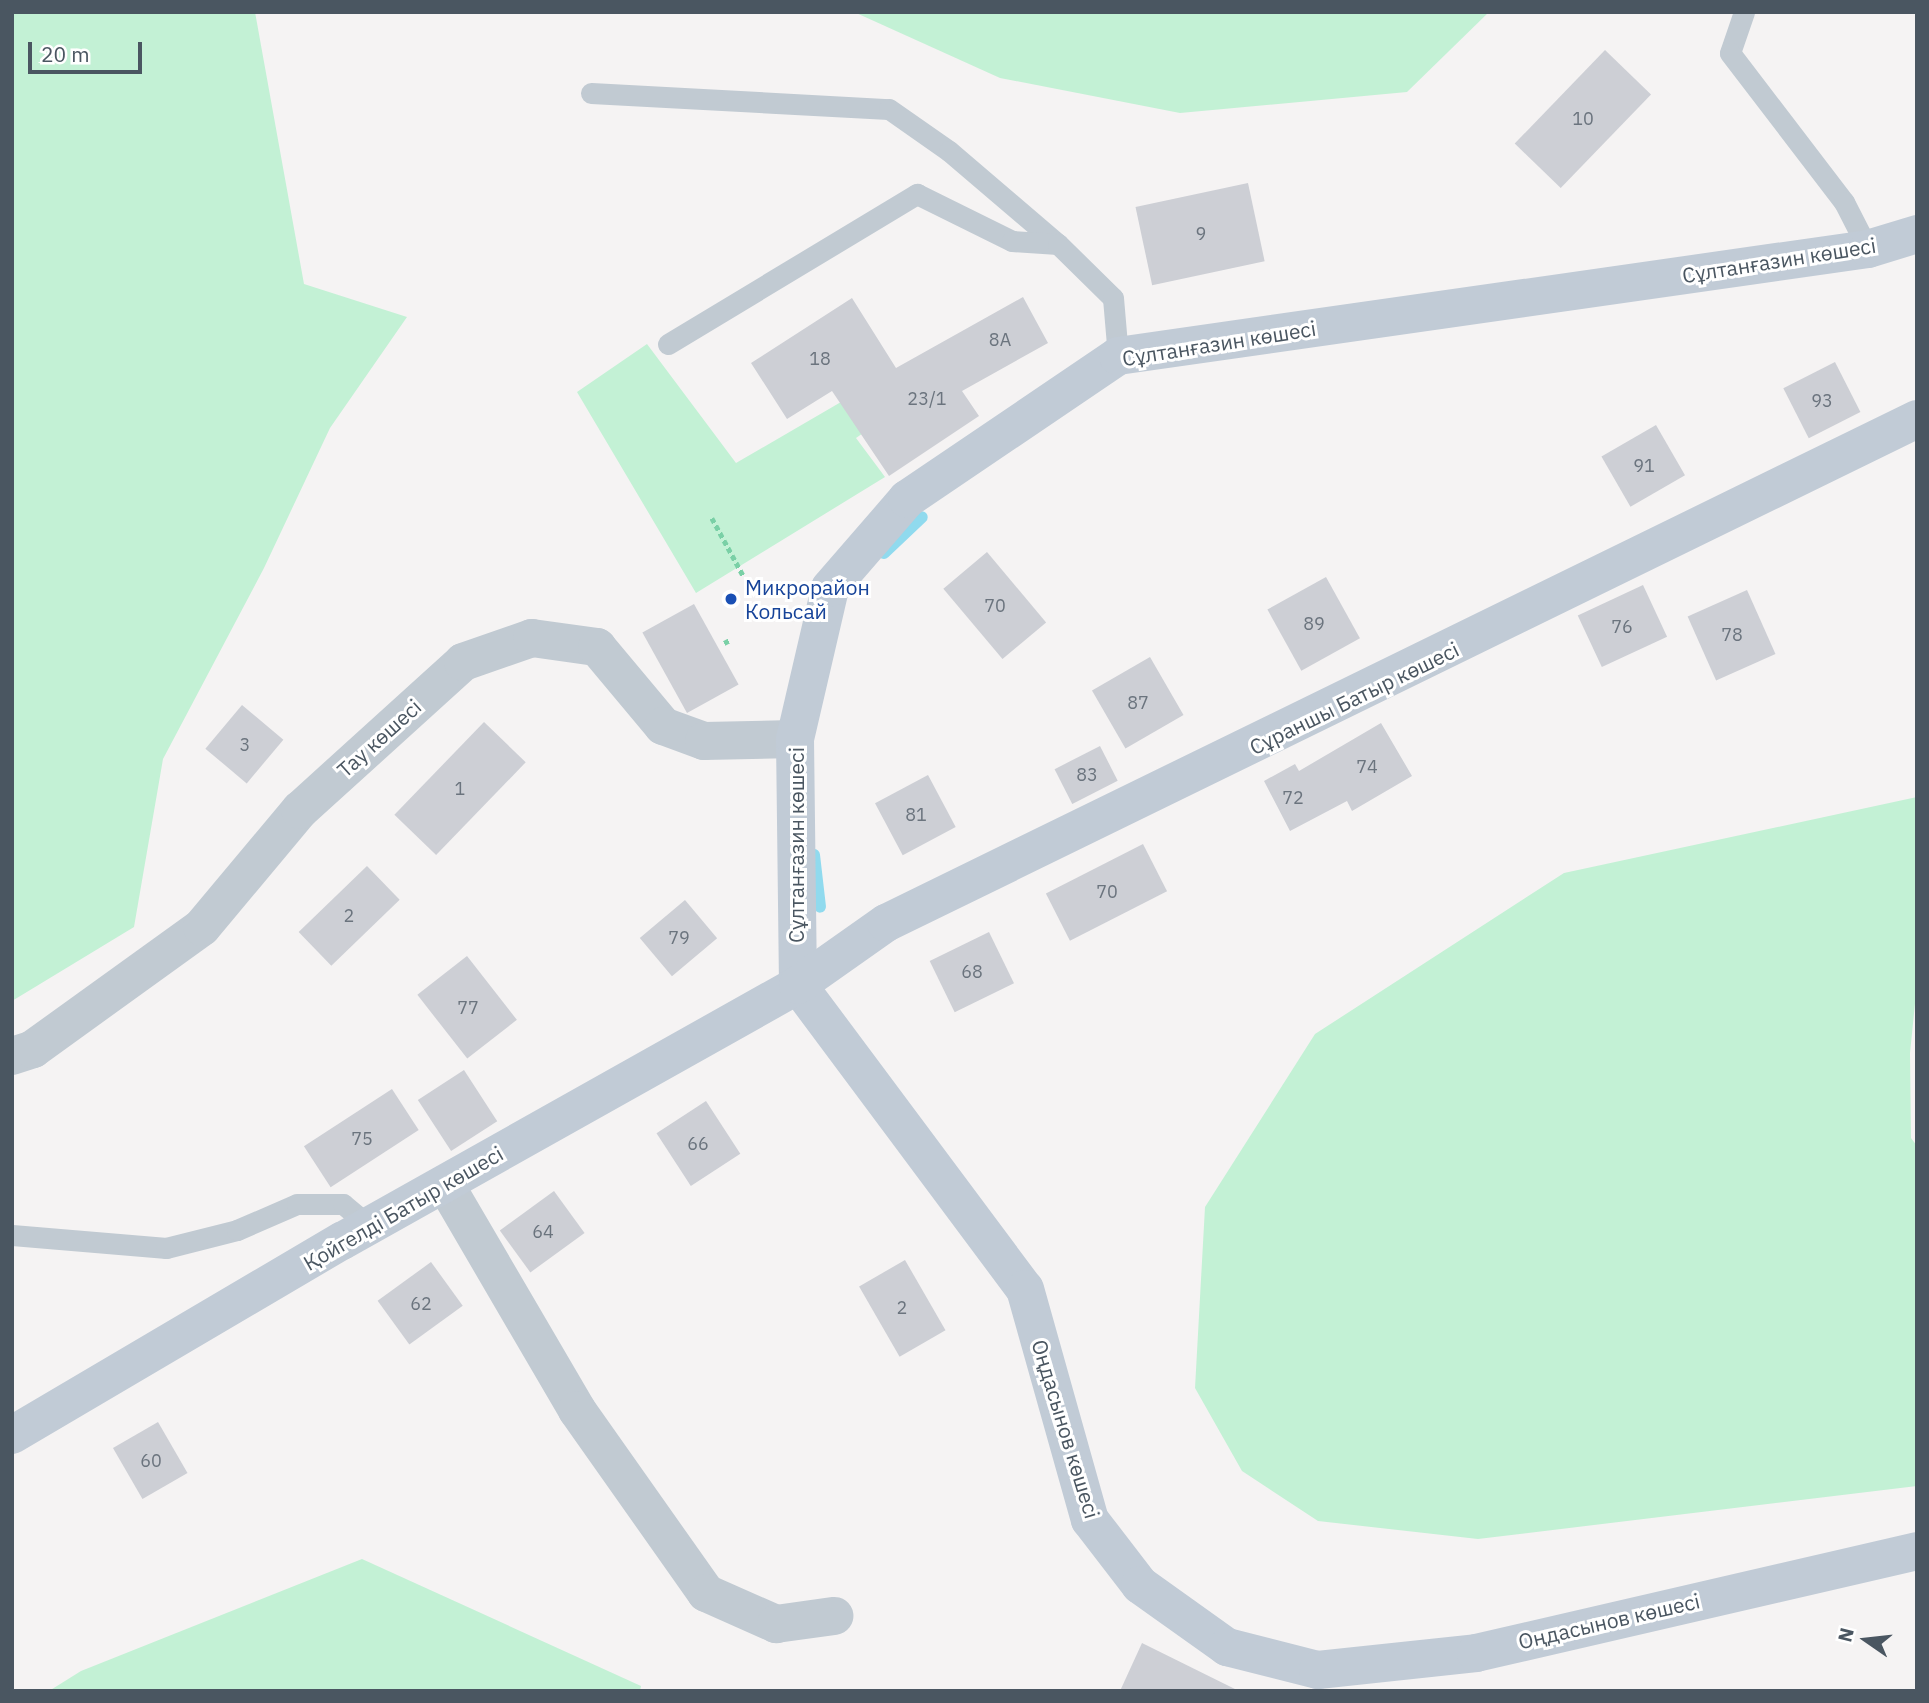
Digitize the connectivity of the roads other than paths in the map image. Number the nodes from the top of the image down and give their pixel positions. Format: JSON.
{"nodes":[{"id":1,"x":1744,"y":12,"type":"edge"},
{"id":2,"x":591,"y":93,"type":"dead end"},
{"id":3,"x":1917,"y":234,"type":"edge"},
{"id":4,"x":1058,"y":244,"type":"junction"},
{"id":5,"x":1868,"y":249,"type":"junction"},
{"id":6,"x":668,"y":344,"type":"dead end"},
{"id":7,"x":1118,"y":356,"type":"junction"},
{"id":8,"x":1917,"y":419,"type":"edge"},
{"id":9,"x":795,"y":739,"type":"junction"},
{"id":10,"x":797,"y":985,"type":"junction"},
{"id":11,"x":12,"y":1056,"type":"edge"},
{"id":12,"x":445,"y":1184,"type":"junction"},
{"id":13,"x":369,"y":1226,"type":"junction"},
{"id":14,"x":12,"y":1236,"type":"edge"},
{"id":15,"x":12,"y":1435,"type":"edge"},
{"id":16,"x":1917,"y":1552,"type":"edge"},
{"id":17,"x":834,"y":1616,"type":"dead end"}],
"edges":[{"from":1,"to":5,"type":"lane"},
{"from":2,"to":4,"type":"lane"},
{"from":3,"to":5,"type":"street","name":"Сұлтанғазин көшесі"},
{"from":4,"to":6,"type":"lane"},
{"from":4,"to":7,"type":"lane"},
{"from":5,"to":7,"type":"street","name":"Сұлтанғазин көшесі"},
{"from":7,"to":9,"type":"street","name":"Сұлтанғазин көшесі"},
{"from":8,"to":10,"type":"street","name":"Сұраншы Батыр көшесі"},
{"from":9,"to":10,"type":"street","name":"Сұлтанғазин көшесі"},
{"from":9,"to":11,"type":"street","name":"Тау көшесі"},
{"from":10,"to":12,"type":"street","name":"Қойгелді Батыр көшесі"},
{"from":10,"to":16,"type":"street","name":"Оңдасынов көшесі"},
{"from":12,"to":13,"type":"street","name":"Қойгелді Батыр көшесі"},
{"from":12,"to":17,"type":"street"},
{"from":13,"to":14,"type":"lane"},
{"from":13,"to":15,"type":"street","name":"Қойгелді Батыр көшесі"}]}
